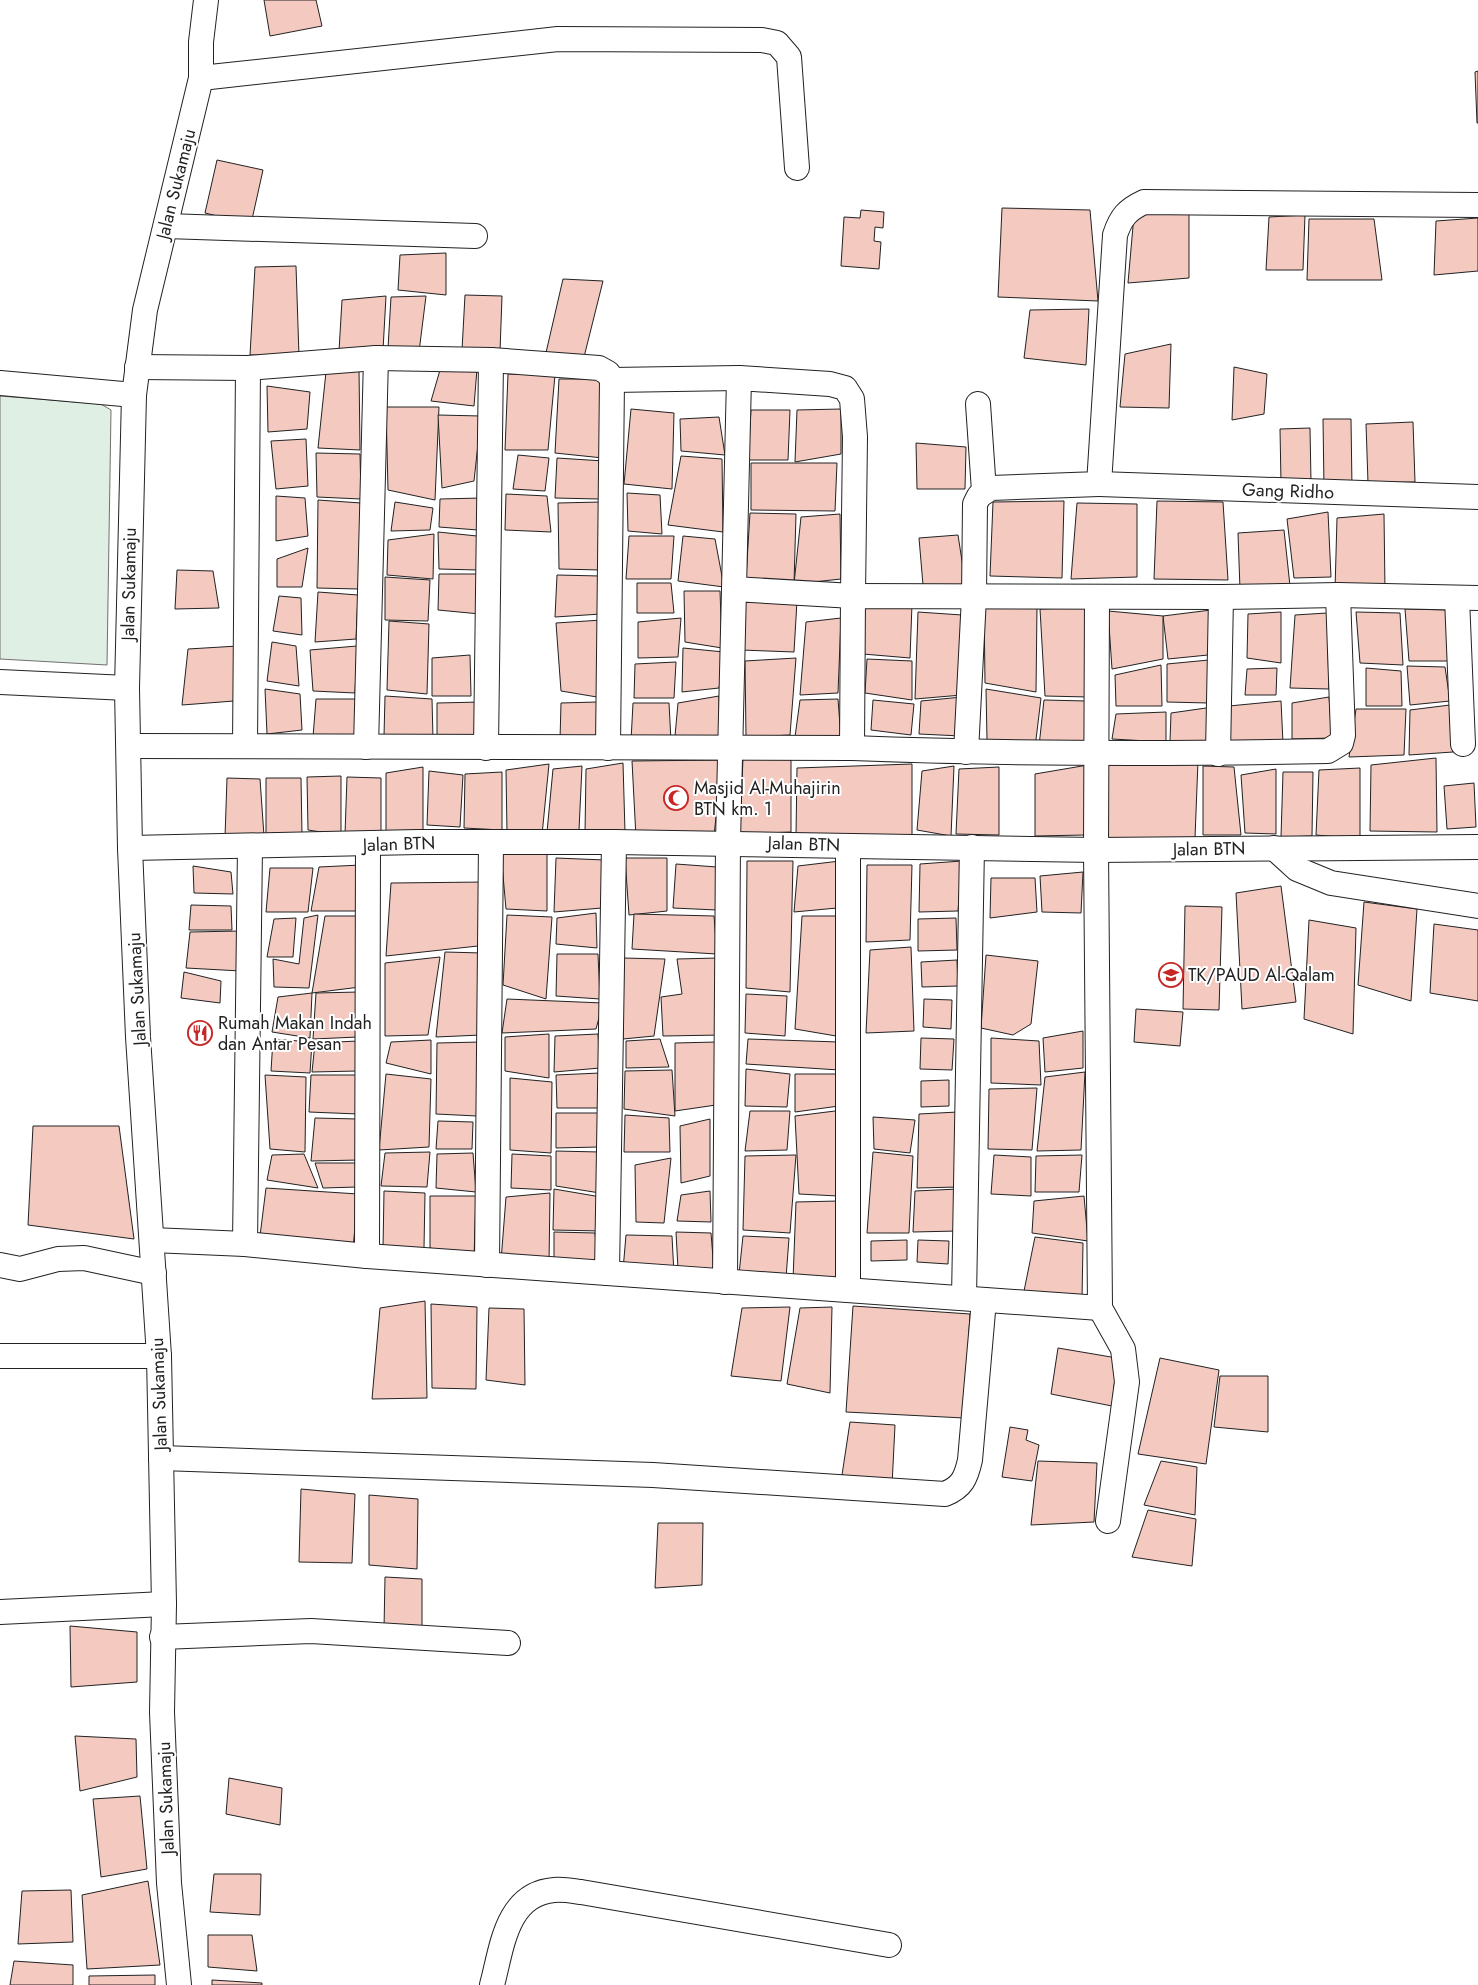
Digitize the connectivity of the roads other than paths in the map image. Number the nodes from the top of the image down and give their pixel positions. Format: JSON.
{"nodes":[{"id":1,"x":206,"y":0,"type":"edge"},
{"id":2,"x":201,"y":78,"type":"junction"},
{"id":3,"x":798,"y":168,"type":"dead end"},
{"id":4,"x":1478,"y":205,"type":"edge"},
{"id":5,"x":166,"y":226,"type":"junction"},
{"id":6,"x":475,"y":236,"type":"dead end"},
{"id":7,"x":376,"y":358,"type":"junction"},
{"id":8,"x":492,"y":360,"type":"junction"},
{"id":9,"x":137,"y":367,"type":"junction"},
{"id":10,"x":248,"y":368,"type":"junction"},
{"id":11,"x":739,"y":378,"type":"junction"},
{"id":12,"x":612,"y":380,"type":"junction"},
{"id":13,"x":0,"y":383,"type":"edge"},
{"id":14,"x":134,"y":395,"type":"junction"},
{"id":15,"x":978,"y":404,"type":"dead end"},
{"id":16,"x":1099,"y":484,"type":"junction"},
{"id":17,"x":984,"y":491,"type":"junction"},
{"id":18,"x":1478,"y":497,"type":"edge"},
{"id":19,"x":734,"y":589,"type":"junction"},
{"id":20,"x":1338,"y":595,"type":"junction"},
{"id":21,"x":853,"y":596,"type":"junction"},
{"id":22,"x":974,"y":597,"type":"junction"},
{"id":23,"x":1097,"y":597,"type":"junction"},
{"id":24,"x":1220,"y":597,"type":"junction"},
{"id":25,"x":1468,"y":598,"type":"edge"},
{"id":26,"x":0,"y":682,"type":"edge"},
{"id":27,"x":127,"y":688,"type":"junction"},
{"id":28,"x":1463,"y":744,"type":"dead end"},
{"id":29,"x":129,"y":746,"type":"junction"},
{"id":30,"x":245,"y":746,"type":"junction"},
{"id":31,"x":366,"y":747,"type":"junction"},
{"id":32,"x":731,"y":747,"type":"junction"},
{"id":33,"x":486,"y":748,"type":"junction"},
{"id":34,"x":608,"y":748,"type":"junction"},
{"id":35,"x":852,"y":748,"type":"junction"},
{"id":36,"x":966,"y":752,"type":"junction"},
{"id":37,"x":1098,"y":752,"type":"junction"},
{"id":38,"x":1218,"y":754,"type":"junction"},
{"id":39,"x":491,"y":842,"type":"junction"},
{"id":40,"x":614,"y":842,"type":"junction"},
{"id":41,"x":728,"y":842,"type":"junction"},
{"id":42,"x":368,"y":845,"type":"junction"},
{"id":43,"x":250,"y":846,"type":"junction"},
{"id":44,"x":848,"y":846,"type":"junction"},
{"id":45,"x":972,"y":847,"type":"junction"},
{"id":46,"x":1478,"y":847,"type":"edge"},
{"id":47,"x":130,"y":848,"type":"junction"},
{"id":48,"x":1274,"y":848,"type":"junction"},
{"id":49,"x":1096,"y":850,"type":"junction"},
{"id":50,"x":1478,"y":906,"type":"edge"},
{"id":51,"x":152,"y":1240,"type":"junction"},
{"id":52,"x":245,"y":1244,"type":"junction"},
{"id":53,"x":368,"y":1256,"type":"junction"},
{"id":54,"x":0,"y":1265,"type":"edge"},
{"id":55,"x":487,"y":1265,"type":"junction"},
{"id":56,"x":154,"y":1273,"type":"junction"},
{"id":57,"x":607,"y":1273,"type":"junction"},
{"id":58,"x":725,"y":1282,"type":"junction"},
{"id":59,"x":848,"y":1290,"type":"junction"},
{"id":60,"x":974,"y":1299,"type":"junction"},
{"id":61,"x":1100,"y":1308,"type":"junction"},
{"id":62,"x":0,"y":1356,"type":"edge"},
{"id":63,"x":159,"y":1356,"type":"junction"},
{"id":64,"x":161,"y":1458,"type":"junction"},
{"id":65,"x":1108,"y":1521,"type":"dead end"},
{"id":66,"x":164,"y":1604,"type":"junction"},
{"id":67,"x":0,"y":1612,"type":"edge"},
{"id":68,"x":162,"y":1637,"type":"junction"},
{"id":69,"x":508,"y":1643,"type":"dead end"},
{"id":70,"x":889,"y":1945,"type":"dead end"},
{"id":71,"x":179,"y":1985,"type":"edge"},
{"id":72,"x":492,"y":1985,"type":"edge"}],
"edges":[{"from":1,"to":2,"type":"street","name":"Jalan Sukamaju"},
{"from":2,"to":3,"type":"street"},
{"from":2,"to":5,"type":"street","name":"Jalan Sukamaju"},
{"from":4,"to":16,"type":"street"},
{"from":5,"to":6,"type":"street"},
{"from":5,"to":9,"type":"street","name":"Jalan Sukamaju"},
{"from":7,"to":8,"type":"street"},
{"from":7,"to":10,"type":"street"},
{"from":7,"to":31,"type":"street"},
{"from":8,"to":12,"type":"street"},
{"from":8,"to":33,"type":"street"},
{"from":9,"to":10,"type":"street"},
{"from":9,"to":14,"type":"street","name":"Jalan Sukamaju"},
{"from":10,"to":30,"type":"street"},
{"from":11,"to":12,"type":"street"},
{"from":11,"to":19,"type":"street"},
{"from":11,"to":21,"type":"street"},
{"from":12,"to":34,"type":"street"},
{"from":13,"to":14,"type":"street"},
{"from":14,"to":27,"type":"street","name":"Jalan Sukamaju"},
{"from":15,"to":17,"type":"street"},
{"from":16,"to":17,"type":"street","name":"Gang Ridho"},
{"from":16,"to":18,"type":"street","name":"Gang Ridho"},
{"from":17,"to":22,"type":"street"},
{"from":19,"to":21,"type":"street"},
{"from":19,"to":32,"type":"street"},
{"from":20,"to":24,"type":"street"},
{"from":20,"to":25,"type":"street"},
{"from":20,"to":38,"type":"street"},
{"from":21,"to":22,"type":"street"},
{"from":21,"to":35,"type":"street"},
{"from":22,"to":23,"type":"street"},
{"from":22,"to":36,"type":"street"},
{"from":23,"to":24,"type":"street"},
{"from":23,"to":37,"type":"street"},
{"from":24,"to":38,"type":"street"},
{"from":25,"to":28,"type":"street"},
{"from":26,"to":27,"type":"street"},
{"from":27,"to":29,"type":"street","name":"Jalan Sukamaju"},
{"from":29,"to":30,"type":"street"},
{"from":29,"to":47,"type":"street","name":"Jalan Sukamaju"},
{"from":30,"to":31,"type":"street"},
{"from":31,"to":33,"type":"street"},
{"from":32,"to":34,"type":"street"},
{"from":32,"to":35,"type":"street"},
{"from":32,"to":41,"type":"street"},
{"from":33,"to":34,"type":"street"},
{"from":35,"to":36,"type":"street"},
{"from":36,"to":37,"type":"street"},
{"from":37,"to":38,"type":"street"},
{"from":37,"to":49,"type":"street"},
{"from":39,"to":40,"type":"street","name":"Jalan BTN"},
{"from":39,"to":42,"type":"street","name":"Jalan BTN"},
{"from":39,"to":55,"type":"street"},
{"from":40,"to":41,"type":"street","name":"Jalan BTN"},
{"from":40,"to":57,"type":"street"},
{"from":41,"to":44,"type":"street","name":"Jalan BTN"},
{"from":41,"to":58,"type":"street"},
{"from":42,"to":43,"type":"street","name":"Jalan BTN"},
{"from":42,"to":53,"type":"street"},
{"from":43,"to":47,"type":"street","name":"Jalan BTN"},
{"from":43,"to":52,"type":"street"},
{"from":44,"to":45,"type":"street","name":"Jalan BTN"},
{"from":44,"to":59,"type":"street"},
{"from":45,"to":49,"type":"street","name":"Jalan BTN"},
{"from":45,"to":60,"type":"street"},
{"from":46,"to":48,"type":"street","name":"Jalan BTN"},
{"from":47,"to":51,"type":"street","name":"Jalan Sukamaju"},
{"from":48,"to":49,"type":"street","name":"Jalan BTN"},
{"from":48,"to":50,"type":"street"},
{"from":49,"to":61,"type":"street"},
{"from":51,"to":52,"type":"street"},
{"from":51,"to":56,"type":"street","name":"Jalan Sukamaju"},
{"from":52,"to":53,"type":"street"},
{"from":53,"to":55,"type":"street"},
{"from":54,"to":56,"type":"street"},
{"from":55,"to":57,"type":"street"},
{"from":56,"to":63,"type":"street","name":"Jalan Sukamaju"},
{"from":57,"to":58,"type":"street"},
{"from":58,"to":59,"type":"street"},
{"from":59,"to":60,"type":"street"},
{"from":60,"to":61,"type":"street"},
{"from":60,"to":64,"type":"street"},
{"from":61,"to":65,"type":"street"},
{"from":62,"to":63,"type":"street"},
{"from":63,"to":64,"type":"street","name":"Jalan Sukamaju"},
{"from":64,"to":66,"type":"street","name":"Jalan Sukamaju"},
{"from":66,"to":67,"type":"street"},
{"from":66,"to":68,"type":"street","name":"Jalan Sukamaju"},
{"from":68,"to":69,"type":"street"},
{"from":68,"to":71,"type":"street","name":"Jalan Sukamaju"},
{"from":70,"to":72,"type":"street"}]}
